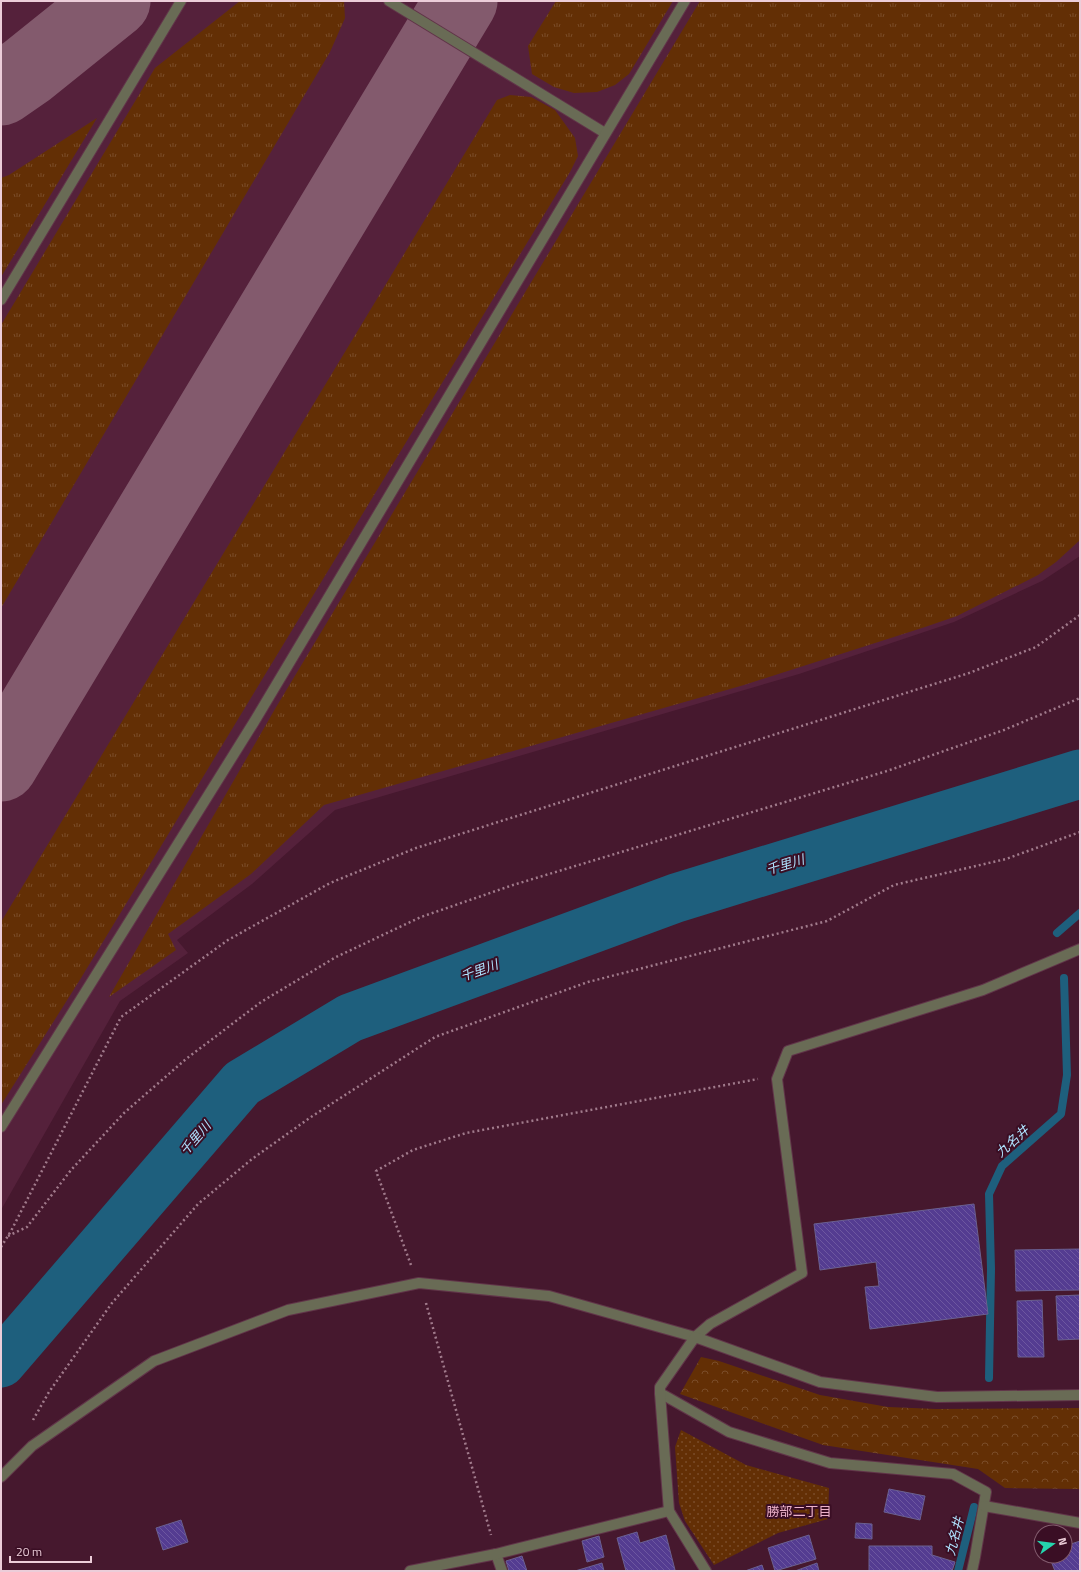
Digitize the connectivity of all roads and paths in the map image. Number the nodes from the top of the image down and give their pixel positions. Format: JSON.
{"nodes":[{"id":1,"x":180,"y":1,"type":"edge"},
{"id":2,"x":389,"y":1,"type":"edge"},
{"id":3,"x":685,"y":1,"type":"edge"},
{"id":4,"x":605,"y":132,"type":"junction"},
{"id":5,"x":1,"y":300,"type":"edge"},
{"id":6,"x":1080,"y":615,"type":"edge"},
{"id":7,"x":1080,"y":698,"type":"edge"},
{"id":8,"x":1080,"y":832,"type":"edge"},
{"id":9,"x":1080,"y":949,"type":"edge"},
{"id":10,"x":777,"y":1078,"type":"junction"},
{"id":11,"x":1,"y":1127,"type":"edge"},
{"id":12,"x":8,"y":1236,"type":"junction"},
{"id":13,"x":1,"y":1246,"type":"edge"},
{"id":14,"x":419,"y":1283,"type":"junction"},
{"id":15,"x":695,"y":1337,"type":"junction"},
{"id":16,"x":660,"y":1393,"type":"junction"},
{"id":17,"x":1080,"y":1395,"type":"edge"},
{"id":18,"x":31,"y":1424,"type":"dead end"},
{"id":19,"x":1,"y":1477,"type":"edge"},
{"id":20,"x":984,"y":1506,"type":"junction"},
{"id":21,"x":669,"y":1511,"type":"junction"},
{"id":22,"x":1080,"y":1523,"type":"edge"},
{"id":23,"x":496,"y":1554,"type":"junction"},
{"id":24,"x":410,"y":1571,"type":"edge"},
{"id":25,"x":502,"y":1571,"type":"edge"},
{"id":26,"x":706,"y":1571,"type":"edge"},
{"id":27,"x":972,"y":1571,"type":"edge"}],
"edges":[{"from":1,"to":5,"type":"street"},
{"from":2,"to":4,"type":"street"},
{"from":3,"to":4,"type":"street"},
{"from":4,"to":11,"type":"street"},
{"from":6,"to":12,"type":"path"},
{"from":7,"to":12,"type":"path"},
{"from":8,"to":18,"type":"path"},
{"from":9,"to":10,"type":"street"},
{"from":10,"to":14,"type":"path"},
{"from":10,"to":15,"type":"street"},
{"from":12,"to":13,"type":"path"},
{"from":14,"to":15,"type":"street"},
{"from":14,"to":19,"type":"street"},
{"from":14,"to":23,"type":"path"},
{"from":15,"to":16,"type":"street"},
{"from":15,"to":17,"type":"street"},
{"from":16,"to":20,"type":"street"},
{"from":16,"to":21,"type":"street"},
{"from":20,"to":22,"type":"street"},
{"from":20,"to":27,"type":"street"},
{"from":21,"to":23,"type":"street"},
{"from":21,"to":26,"type":"street"},
{"from":23,"to":24,"type":"street"},
{"from":23,"to":25,"type":"street"}]}
